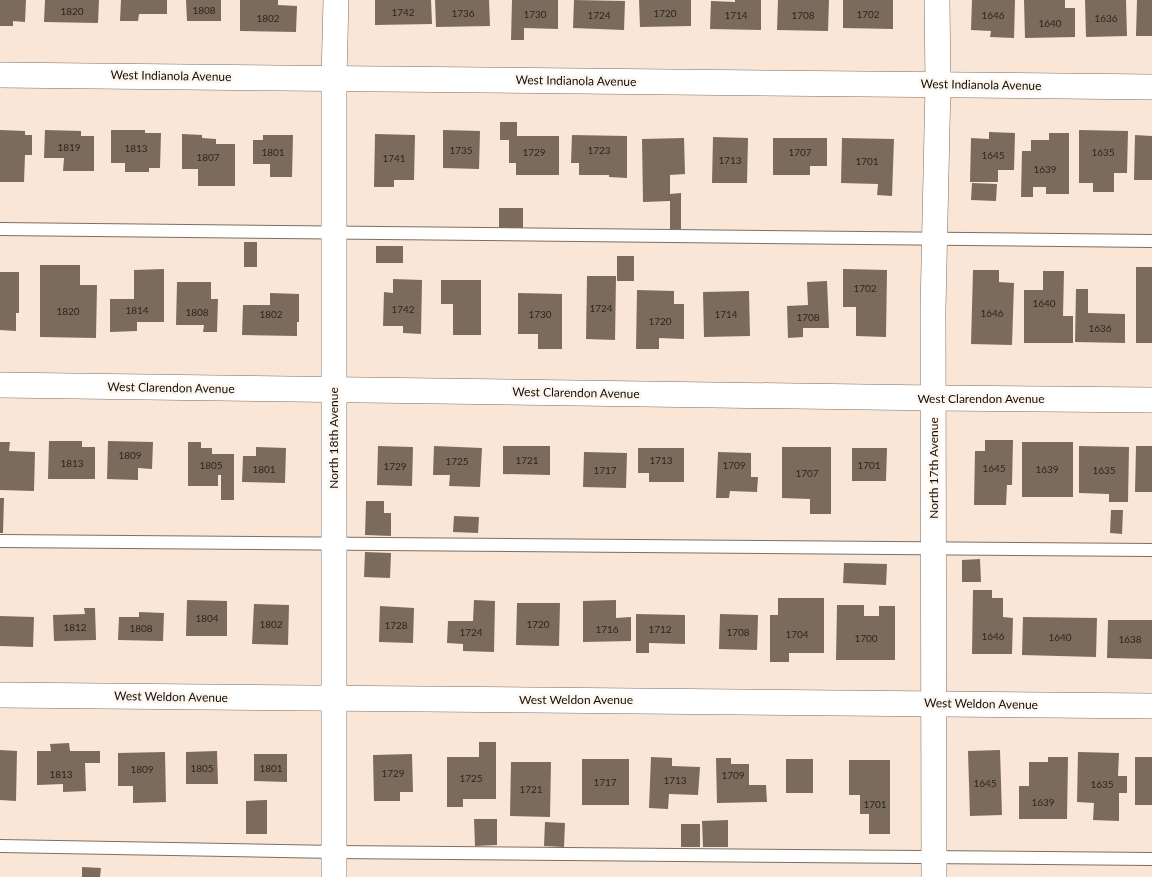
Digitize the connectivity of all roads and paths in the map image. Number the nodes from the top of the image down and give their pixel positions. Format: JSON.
{"nodes":[{"id":1,"x":336,"y":0,"type":"edge"},
{"id":2,"x":936,"y":0,"type":"edge"},
{"id":3,"x":0,"y":75,"type":"edge"},
{"id":4,"x":334,"y":78,"type":"junction"},
{"id":5,"x":938,"y":84,"type":"junction"},
{"id":6,"x":1152,"y":87,"type":"edge"},
{"id":7,"x":0,"y":229,"type":"edge"},
{"id":8,"x":334,"y":234,"type":"junction"},
{"id":9,"x":934,"y":240,"type":"junction"},
{"id":10,"x":1152,"y":241,"type":"edge"},
{"id":11,"x":0,"y":385,"type":"edge"},
{"id":12,"x":334,"y":390,"type":"junction"},
{"id":13,"x":934,"y":398,"type":"junction"},
{"id":14,"x":1152,"y":400,"type":"edge"},
{"id":15,"x":0,"y":541,"type":"edge"},
{"id":16,"x":334,"y":544,"type":"junction"},
{"id":17,"x":933,"y":548,"type":"junction"},
{"id":18,"x":1152,"y":550,"type":"edge"},
{"id":19,"x":0,"y":695,"type":"edge"},
{"id":20,"x":334,"y":698,"type":"junction"},
{"id":21,"x":934,"y":703,"type":"junction"},
{"id":22,"x":1152,"y":706,"type":"edge"},
{"id":23,"x":0,"y":846,"type":"edge"},
{"id":24,"x":334,"y":852,"type":"junction"},
{"id":25,"x":1152,"y":859,"type":"edge"},
{"id":26,"x":934,"y":867,"type":"edge"},
{"id":27,"x":334,"y":877,"type":"edge"}],
"edges":[{"from":1,"to":4,"type":"street","name":"North 18th Avenue"},
{"from":2,"to":5,"type":"street","name":"North 17th Avenue"},
{"from":3,"to":4,"type":"street","name":"West Indianola Avenue"},
{"from":4,"to":5,"type":"street","name":"West Indianola Avenue"},
{"from":4,"to":8,"type":"street","name":"North 18th Avenue"},
{"from":5,"to":6,"type":"street","name":"West Indianola Avenue"},
{"from":5,"to":9,"type":"street","name":"North 17th Avenue"},
{"from":7,"to":8,"type":"lane"},
{"from":8,"to":9,"type":"lane"},
{"from":8,"to":12,"type":"street","name":"North 18th Avenue"},
{"from":9,"to":10,"type":"lane"},
{"from":9,"to":13,"type":"street","name":"North 17th Avenue"},
{"from":11,"to":12,"type":"street","name":"West Clarendon Avenue"},
{"from":12,"to":13,"type":"street","name":"West Clarendon Avenue"},
{"from":12,"to":16,"type":"street","name":"North 18th Avenue"},
{"from":13,"to":14,"type":"street","name":"West Clarendon Avenue"},
{"from":13,"to":17,"type":"street","name":"North 17th Avenue"},
{"from":15,"to":16,"type":"lane"},
{"from":16,"to":17,"type":"lane"},
{"from":16,"to":20,"type":"street","name":"North 18th Avenue"},
{"from":17,"to":18,"type":"lane"},
{"from":17,"to":21,"type":"street","name":"North 17th Avenue"},
{"from":19,"to":20,"type":"street","name":"West Weldon Avenue"},
{"from":20,"to":21,"type":"street","name":"West Weldon Avenue"},
{"from":20,"to":24,"type":"street","name":"North 18th Avenue"},
{"from":21,"to":22,"type":"street","name":"West Weldon Avenue"},
{"from":21,"to":26,"type":"street","name":"North 17th Avenue"},
{"from":23,"to":24,"type":"lane"},
{"from":24,"to":26,"type":"lane"},
{"from":24,"to":27,"type":"street","name":"North 18th Avenue"},
{"from":25,"to":26,"type":"lane"}]}
